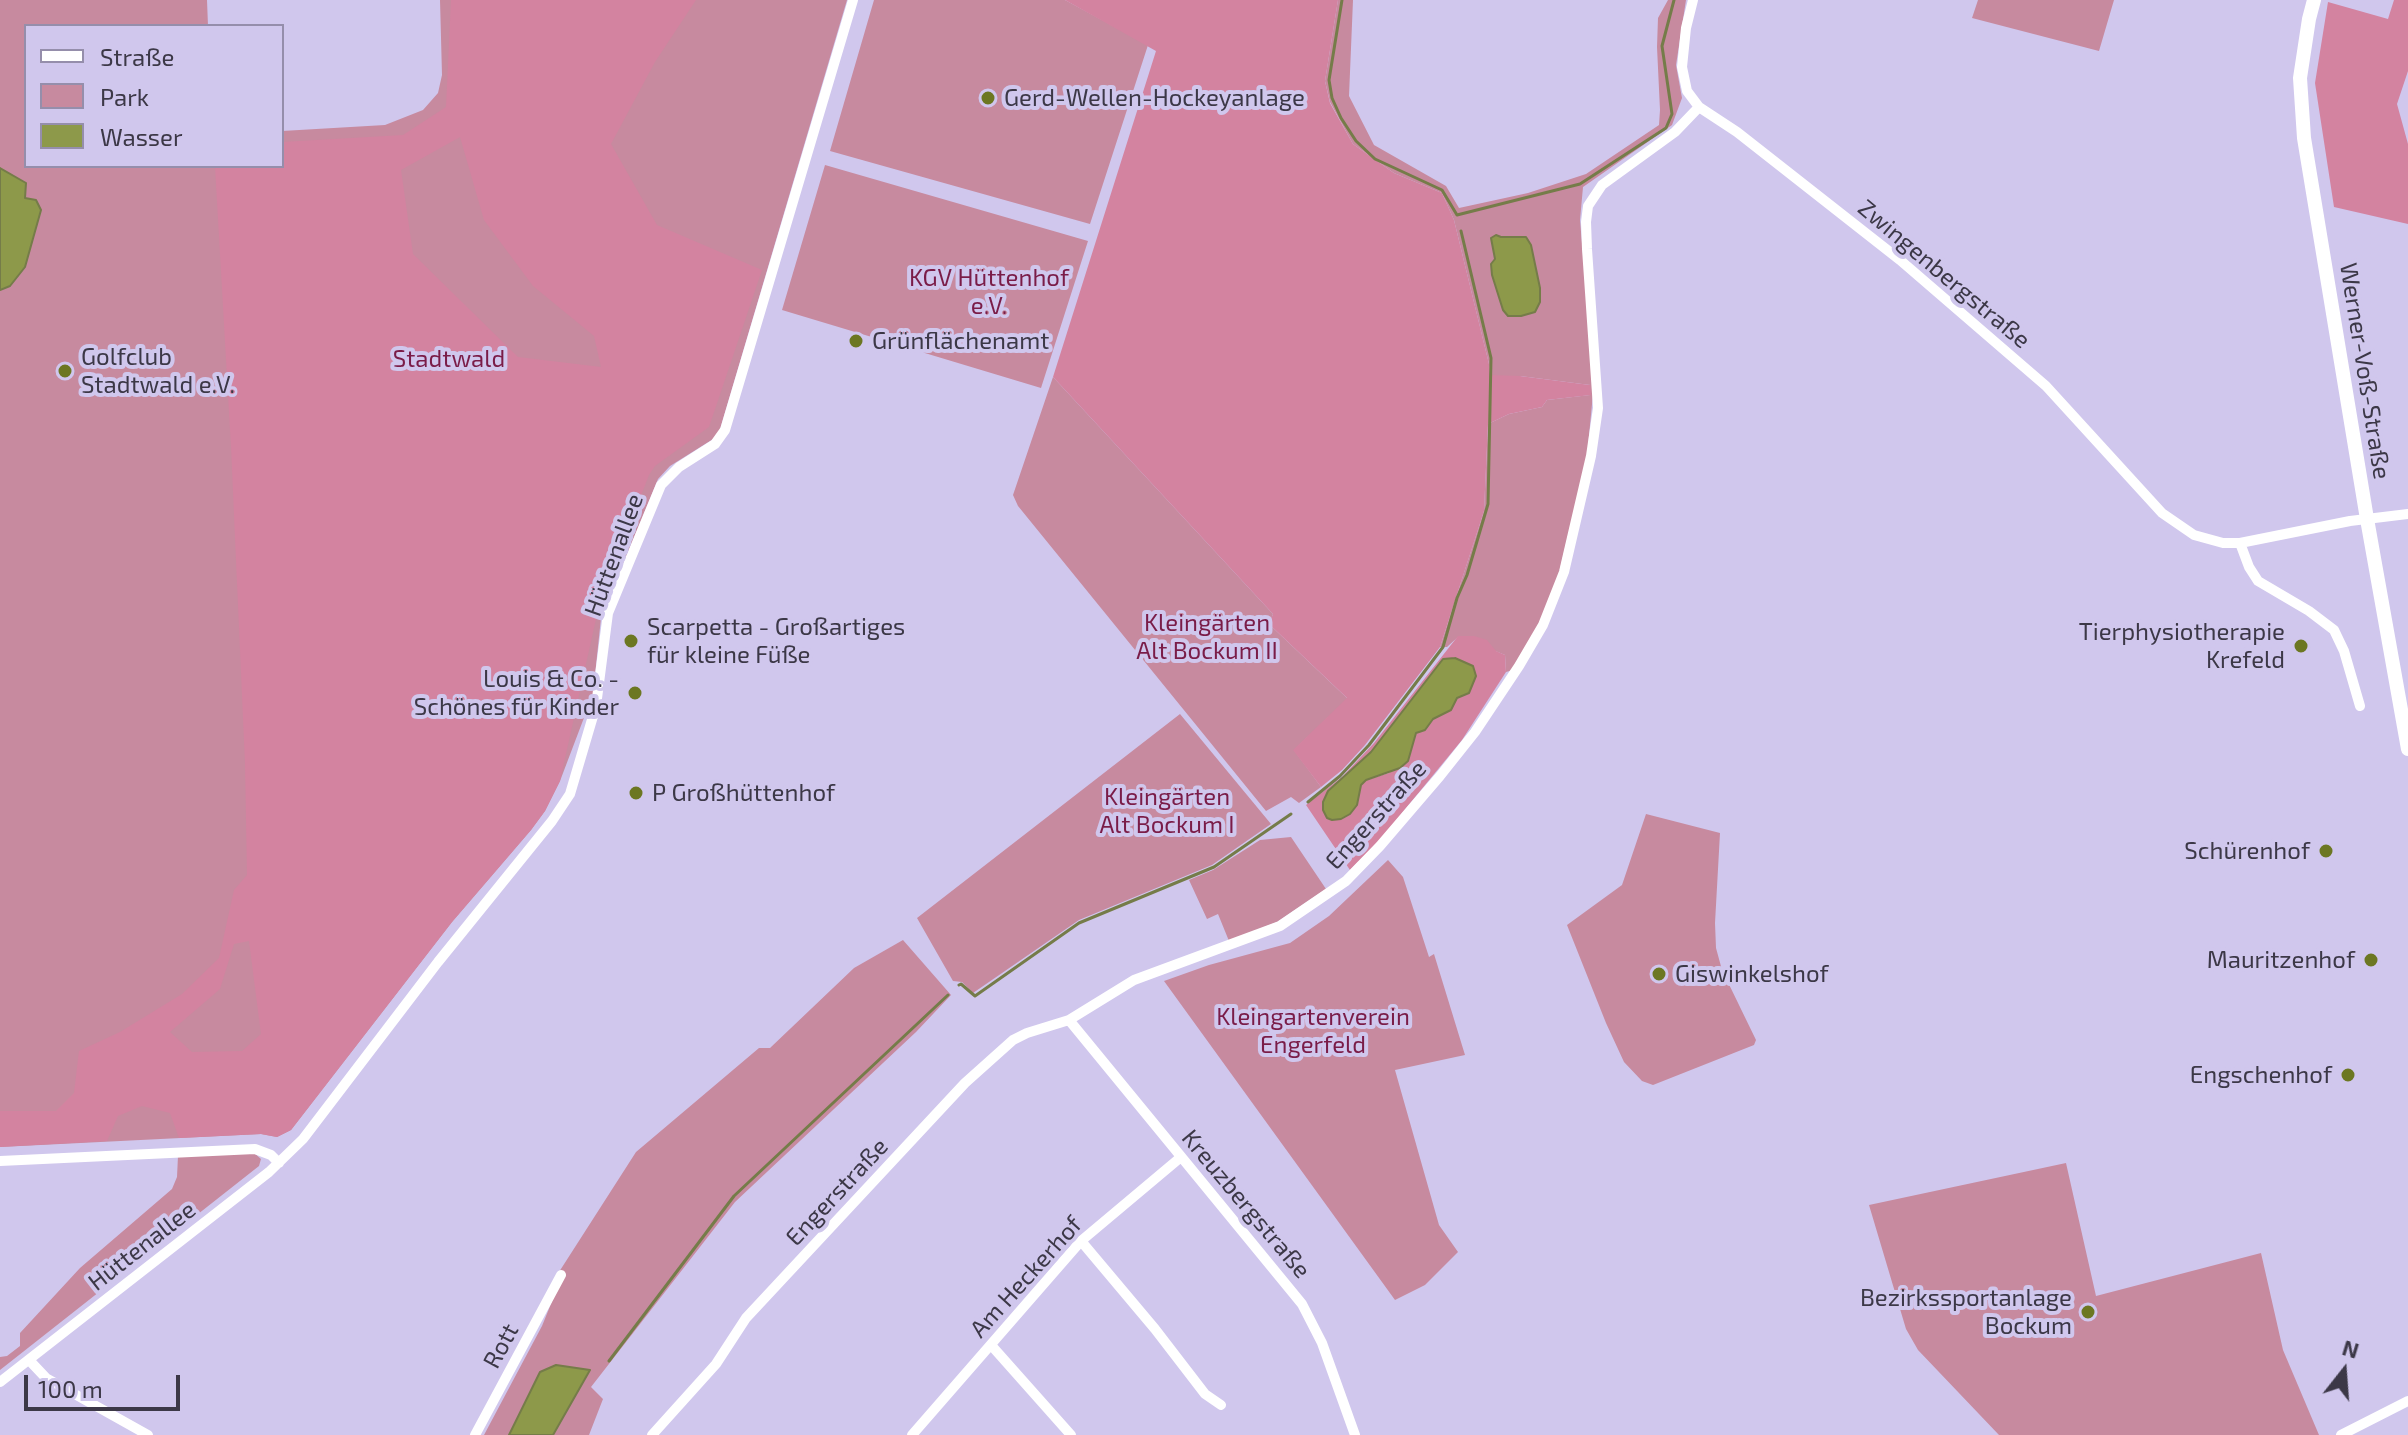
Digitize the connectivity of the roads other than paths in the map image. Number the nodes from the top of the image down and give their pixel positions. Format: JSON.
{"nodes":[{"id":1,"x":853,"y":0,"type":"edge"},
{"id":2,"x":1693,"y":0,"type":"edge"},
{"id":3,"x":2314,"y":0,"type":"edge"},
{"id":4,"x":1699,"y":107,"type":"junction"},
{"id":5,"x":2408,"y":514,"type":"edge"},
{"id":6,"x":2367,"y":519,"type":"junction"},
{"id":7,"x":2240,"y":543,"type":"junction"},
{"id":8,"x":2360,"y":706,"type":"dead end"},
{"id":9,"x":2408,"y":749,"type":"edge"},
{"id":10,"x":1069,"y":1020,"type":"junction"},
{"id":11,"x":1181,"y":1157,"type":"junction"},
{"id":12,"x":0,"y":1161,"type":"edge"},
{"id":13,"x":279,"y":1163,"type":"junction"},
{"id":14,"x":1081,"y":1241,"type":"junction"},
{"id":15,"x":561,"y":1275,"type":"dead end"},
{"id":16,"x":991,"y":1345,"type":"junction"},
{"id":17,"x":29,"y":1360,"type":"junction"},
{"id":18,"x":0,"y":1382,"type":"edge"},
{"id":19,"x":2408,"y":1401,"type":"edge"},
{"id":20,"x":1221,"y":1405,"type":"dead end"},
{"id":21,"x":148,"y":1435,"type":"edge"},
{"id":22,"x":475,"y":1435,"type":"edge"},
{"id":23,"x":652,"y":1435,"type":"edge"},
{"id":24,"x":912,"y":1435,"type":"edge"},
{"id":25,"x":1071,"y":1435,"type":"edge"},
{"id":26,"x":1355,"y":1435,"type":"edge"},
{"id":27,"x":2341,"y":1435,"type":"edge"}],
"edges":[{"from":1,"to":13,"type":"street","name":"Hüttenallee"},
{"from":2,"to":4,"type":"street"},
{"from":3,"to":6,"type":"main road","name":"Werner-Voß-Straße"},
{"from":4,"to":7,"type":"street","name":"Zwingenbergstraße"},
{"from":4,"to":10,"type":"street","name":"Engerstraße"},
{"from":5,"to":6,"type":"street","name":"Zwingenbergstraße"},
{"from":6,"to":7,"type":"street","name":"Zwingenbergstraße"},
{"from":6,"to":9,"type":"main road","name":"Werner-Voß-Straße"},
{"from":7,"to":8,"type":"street"},
{"from":10,"to":11,"type":"street","name":"Kreuzbergstraße"},
{"from":10,"to":23,"type":"street","name":"Engerstraße"},
{"from":11,"to":14,"type":"street","name":"Am Heckerhof"},
{"from":11,"to":26,"type":"street","name":"Kreuzbergstraße"},
{"from":12,"to":13,"type":"street"},
{"from":13,"to":17,"type":"street","name":"Hüttenallee"},
{"from":14,"to":16,"type":"street","name":"Am Heckerhof"},
{"from":14,"to":20,"type":"street"},
{"from":15,"to":22,"type":"street","name":"Rott"},
{"from":16,"to":24,"type":"street","name":"Am Heckerhof"},
{"from":16,"to":25,"type":"street"},
{"from":17,"to":18,"type":"street","name":"Hüttenallee"},
{"from":17,"to":21,"type":"street"},
{"from":19,"to":27,"type":"street"}]}
